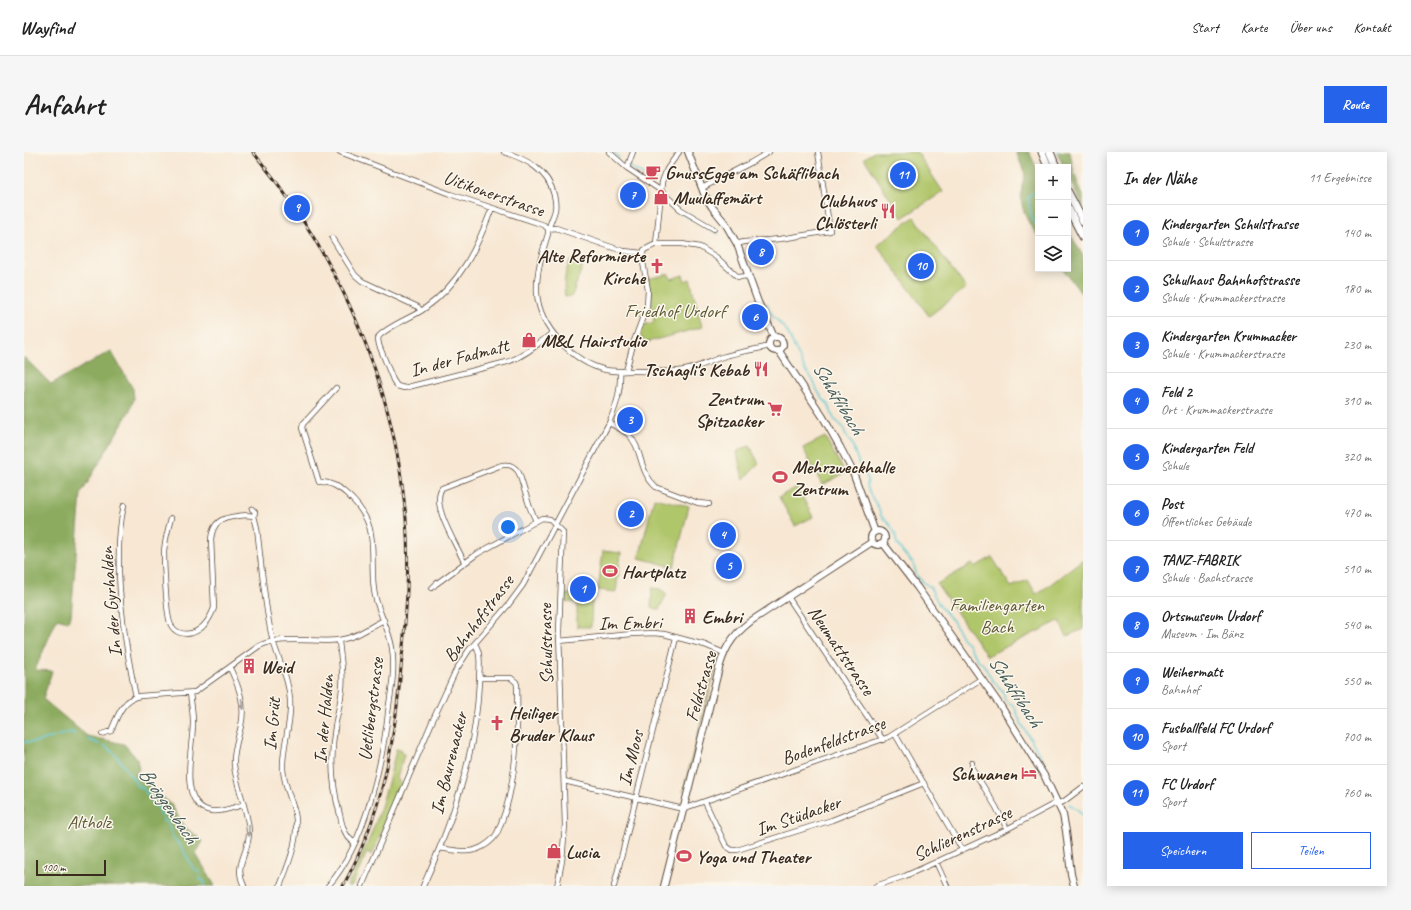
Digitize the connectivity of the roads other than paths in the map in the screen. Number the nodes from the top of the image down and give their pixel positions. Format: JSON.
{"nodes":[{"id":1,"x":340,"y":152,"type":"edge"},
{"id":2,"x":504,"y":152,"type":"edge"},
{"id":3,"x":609,"y":152,"type":"edge"},
{"id":4,"x":633,"y":152,"type":"edge"},
{"id":5,"x":679,"y":152,"type":"edge"},
{"id":6,"x":688,"y":152,"type":"edge"},
{"id":7,"x":769,"y":152,"type":"edge"},
{"id":8,"x":818,"y":152,"type":"edge"},
{"id":9,"x":1042,"y":152,"type":"edge"},
{"id":10,"x":1050,"y":152,"type":"edge"},
{"id":11,"x":1047,"y":164,"type":"edge"},
{"id":12,"x":1055,"y":164,"type":"edge"},
{"id":13,"x":628,"y":167,"type":"junction"},
{"id":14,"x":702,"y":188,"type":"junction"},
{"id":15,"x":660,"y":190,"type":"junction"},
{"id":16,"x":1071,"y":198,"type":"edge"},
{"id":17,"x":492,"y":208,"type":"junction"},
{"id":18,"x":1071,"y":214,"type":"edge"},
{"id":19,"x":1083,"y":221,"type":"edge"},
{"id":20,"x":548,"y":229,"type":"junction"},
{"id":21,"x":714,"y":229,"type":"dead end"},
{"id":22,"x":1083,"y":237,"type":"edge"},
{"id":23,"x":332,"y":238,"type":"dead end"},
{"id":24,"x":656,"y":244,"type":"junction"},
{"id":25,"x":737,"y":244,"type":"junction"},
{"id":26,"x":642,"y":253,"type":"junction"},
{"id":27,"x":748,"y":276,"type":"junction"},
{"id":28,"x":421,"y":311,"type":"junction"},
{"id":29,"x":552,"y":333,"type":"junction"},
{"id":30,"x":774,"y":337,"type":"junction"},
{"id":31,"x":770,"y":346,"type":"junction"},
{"id":32,"x":779,"y":351,"type":"junction"},
{"id":33,"x":620,"y":371,"type":"junction"},
{"id":34,"x":626,"y":371,"type":"junction"},
{"id":35,"x":336,"y":388,"type":"dead end"},
{"id":36,"x":609,"y":423,"type":"junction"},
{"id":37,"x":709,"y":504,"type":"dead end"},
{"id":38,"x":124,"y":505,"type":"dead end"},
{"id":39,"x":252,"y":509,"type":"dead end"},
{"id":40,"x":254,"y":516,"type":"junction"},
{"id":41,"x":171,"y":518,"type":"dead end"},
{"id":42,"x":536,"y":521,"type":"junction"},
{"id":43,"x":556,"y":524,"type":"junction"},
{"id":44,"x":875,"y":532,"type":"junction"},
{"id":45,"x":872,"y":542,"type":"junction"},
{"id":46,"x":883,"y":544,"type":"junction"},
{"id":47,"x":464,"y":562,"type":"junction"},
{"id":48,"x":432,"y":588,"type":"dead end"},
{"id":49,"x":788,"y":597,"type":"junction"},
{"id":50,"x":384,"y":620,"type":"junction"},
{"id":51,"x":676,"y":638,"type":"junction"},
{"id":52,"x":339,"y":640,"type":"junction"},
{"id":53,"x":273,"y":641,"type":"junction"},
{"id":54,"x":559,"y":641,"type":"junction"},
{"id":55,"x":475,"y":644,"type":"junction"},
{"id":56,"x":724,"y":653,"type":"junction"},
{"id":57,"x":230,"y":668,"type":"junction"},
{"id":58,"x":479,"y":678,"type":"junction"},
{"id":59,"x":982,"y":679,"type":"junction"},
{"id":60,"x":190,"y":693,"type":"junction"},
{"id":61,"x":136,"y":697,"type":"junction"},
{"id":62,"x":102,"y":734,"type":"dead end"},
{"id":63,"x":895,"y":734,"type":"junction"},
{"id":64,"x":883,"y":740,"type":"junction"},
{"id":65,"x":972,"y":763,"type":"dead end"},
{"id":66,"x":564,"y":781,"type":"junction"},
{"id":67,"x":924,"y":783,"type":"junction"},
{"id":68,"x":1083,"y":788,"type":"edge"},
{"id":69,"x":636,"y":798,"type":"junction"},
{"id":70,"x":705,"y":802,"type":"junction"},
{"id":71,"x":1058,"y":803,"type":"junction"},
{"id":72,"x":243,"y":805,"type":"junction"},
{"id":73,"x":684,"y":808,"type":"junction"},
{"id":74,"x":1007,"y":829,"type":"junction"},
{"id":75,"x":355,"y":843,"type":"junction"},
{"id":76,"x":440,"y":848,"type":"junction"},
{"id":77,"x":962,"y":849,"type":"junction"},
{"id":78,"x":936,"y":862,"type":"junction"},
{"id":79,"x":244,"y":886,"type":"edge"},
{"id":80,"x":280,"y":886,"type":"edge"},
{"id":81,"x":328,"y":886,"type":"edge"},
{"id":82,"x":362,"y":886,"type":"edge"},
{"id":83,"x":423,"y":886,"type":"edge"},
{"id":84,"x":557,"y":886,"type":"edge"},
{"id":85,"x":614,"y":886,"type":"edge"},
{"id":86,"x":664,"y":886,"type":"edge"},
{"id":87,"x":876,"y":886,"type":"edge"},
{"id":88,"x":947,"y":886,"type":"edge"},
{"id":89,"x":1074,"y":886,"type":"edge"}],
"edges":[{"from":1,"to":17,"type":"street","name":"Uitikonerstrasse"},
{"from":2,"to":20,"type":"street"},
{"from":3,"to":13,"type":"street"},
{"from":4,"to":13,"type":"street"},
{"from":5,"to":15,"type":"street"},
{"from":6,"to":14,"type":"main road"},
{"from":7,"to":14,"type":"street"},
{"from":8,"to":25,"type":"street"},
{"from":9,"to":11,"type":"highway"},
{"from":10,"to":12,"type":"highway"},
{"from":13,"to":15,"type":"street"},
{"from":14,"to":25,"type":"main road"},
{"from":15,"to":21,"type":"street"},
{"from":15,"to":24,"type":"street"},
{"from":16,"to":19,"type":"highway"},
{"from":17,"to":20,"type":"street","name":"Uitikonerstrasse"},
{"from":17,"to":28,"type":"street","name":"In der Fadmatt"},
{"from":18,"to":22,"type":"highway"},
{"from":20,"to":26,"type":"street","name":"Uitikonerstrasse"},
{"from":20,"to":29,"type":"street"},
{"from":23,"to":28,"type":"street"},
{"from":24,"to":26,"type":"street"},
{"from":24,"to":27,"type":"street"},
{"from":25,"to":27,"type":"main road"},
{"from":26,"to":34,"type":"street"},
{"from":27,"to":30,"type":"main road"},
{"from":28,"to":29,"type":"street","name":"In der Fadmatt"},
{"from":29,"to":33,"type":"street"},
{"from":30,"to":31,"type":"main road"},
{"from":30,"to":32,"type":"main road"},
{"from":31,"to":32,"type":"main road"},
{"from":31,"to":34,"type":"street"},
{"from":32,"to":44,"type":"main road"},
{"from":33,"to":34,"type":"street"},
{"from":33,"to":36,"type":"street","name":"Bahnhofstrasse"},
{"from":35,"to":50,"type":"street","name":"Uetlibergstrasse"},
{"from":36,"to":37,"type":"street"},
{"from":36,"to":43,"type":"street","name":"Bahnhofstrasse"},
{"from":38,"to":61,"type":"street","name":"In der Gyrhalden"},
{"from":39,"to":40,"type":"street","name":"Im Grüt"},
{"from":40,"to":41,"type":"street"},
{"from":40,"to":53,"type":"street","name":"Im Grüt"},
{"from":42,"to":43,"type":"street"},
{"from":42,"to":47,"type":"street"},
{"from":42,"to":47,"type":"street"},
{"from":43,"to":54,"type":"street","name":"Schulstrasse"},
{"from":43,"to":55,"type":"street","name":"Bahnhofstrasse"},
{"from":44,"to":45,"type":"main road"},
{"from":44,"to":46,"type":"main road"},
{"from":45,"to":46,"type":"main road"},
{"from":45,"to":49,"type":"main road","name":"Feldstrasse"},
{"from":46,"to":59,"type":"main road"},
{"from":47,"to":48,"type":"street"},
{"from":49,"to":56,"type":"main road","name":"Feldstrasse"},
{"from":49,"to":64,"type":"street","name":"Neumattstrasse"},
{"from":50,"to":52,"type":"street"},
{"from":50,"to":75,"type":"street","name":"Uetlibergstrasse"},
{"from":51,"to":54,"type":"street","name":"Im Embri"},
{"from":51,"to":56,"type":"street","name":"Im Embri"},
{"from":51,"to":69,"type":"street","name":"Im Moos"},
{"from":52,"to":53,"type":"street"},
{"from":52,"to":75,"type":"street","name":"In der Halden"},
{"from":53,"to":57,"type":"street"},
{"from":53,"to":80,"type":"street","name":"Im Grüt"},
{"from":54,"to":66,"type":"street","name":"Schulstrasse"},
{"from":55,"to":58,"type":"street","name":"Im Baurenacker"},
{"from":55,"to":82,"type":"street","name":"Bahnhofstrasse"},
{"from":56,"to":73,"type":"main road","name":"Feldstrasse"},
{"from":57,"to":60,"type":"street"},
{"from":57,"to":72,"type":"street","one_way":true},
{"from":58,"to":76,"type":"street","name":"Im Baurenacker"},
{"from":58,"to":76,"type":"street"},
{"from":59,"to":63,"type":"street","name":"Bodenfeldstrasse"},
{"from":59,"to":71,"type":"main road"},
{"from":60,"to":61,"type":"street"},
{"from":60,"to":72,"type":"street"},
{"from":61,"to":62,"type":"street"},
{"from":63,"to":64,"type":"street","name":"Bodenfeldstrasse"},
{"from":63,"to":67,"type":"street"},
{"from":64,"to":70,"type":"street","name":"Bodenfeldstrasse"},
{"from":65,"to":74,"type":"street"},
{"from":66,"to":69,"type":"street"},
{"from":66,"to":84,"type":"street","name":"Schulstrasse"},
{"from":67,"to":70,"type":"street","name":"Im Stüdacker"},
{"from":67,"to":77,"type":"street"},
{"from":68,"to":71,"type":"street","name":"Schlierenstrasse"},
{"from":69,"to":73,"type":"street"},
{"from":69,"to":85,"type":"street","name":"Im Moos"},
{"from":70,"to":73,"type":"street","name":"Bodenfeldstrasse"},
{"from":71,"to":74,"type":"street","name":"Schlierenstrasse"},
{"from":71,"to":89,"type":"main road"},
{"from":72,"to":79,"type":"street","one_way":true},
{"from":73,"to":86,"type":"main road","name":"Feldstrasse"},
{"from":74,"to":77,"type":"street","name":"Schlierenstrasse"},
{"from":75,"to":81,"type":"street","name":"Uetlibergstrasse"},
{"from":76,"to":83,"type":"street","name":"Im Baurenacker"},
{"from":77,"to":78,"type":"street","name":"Schlierenstrasse"},
{"from":78,"to":87,"type":"street","name":"Schlierenstrasse"},
{"from":78,"to":88,"type":"street"}]}
